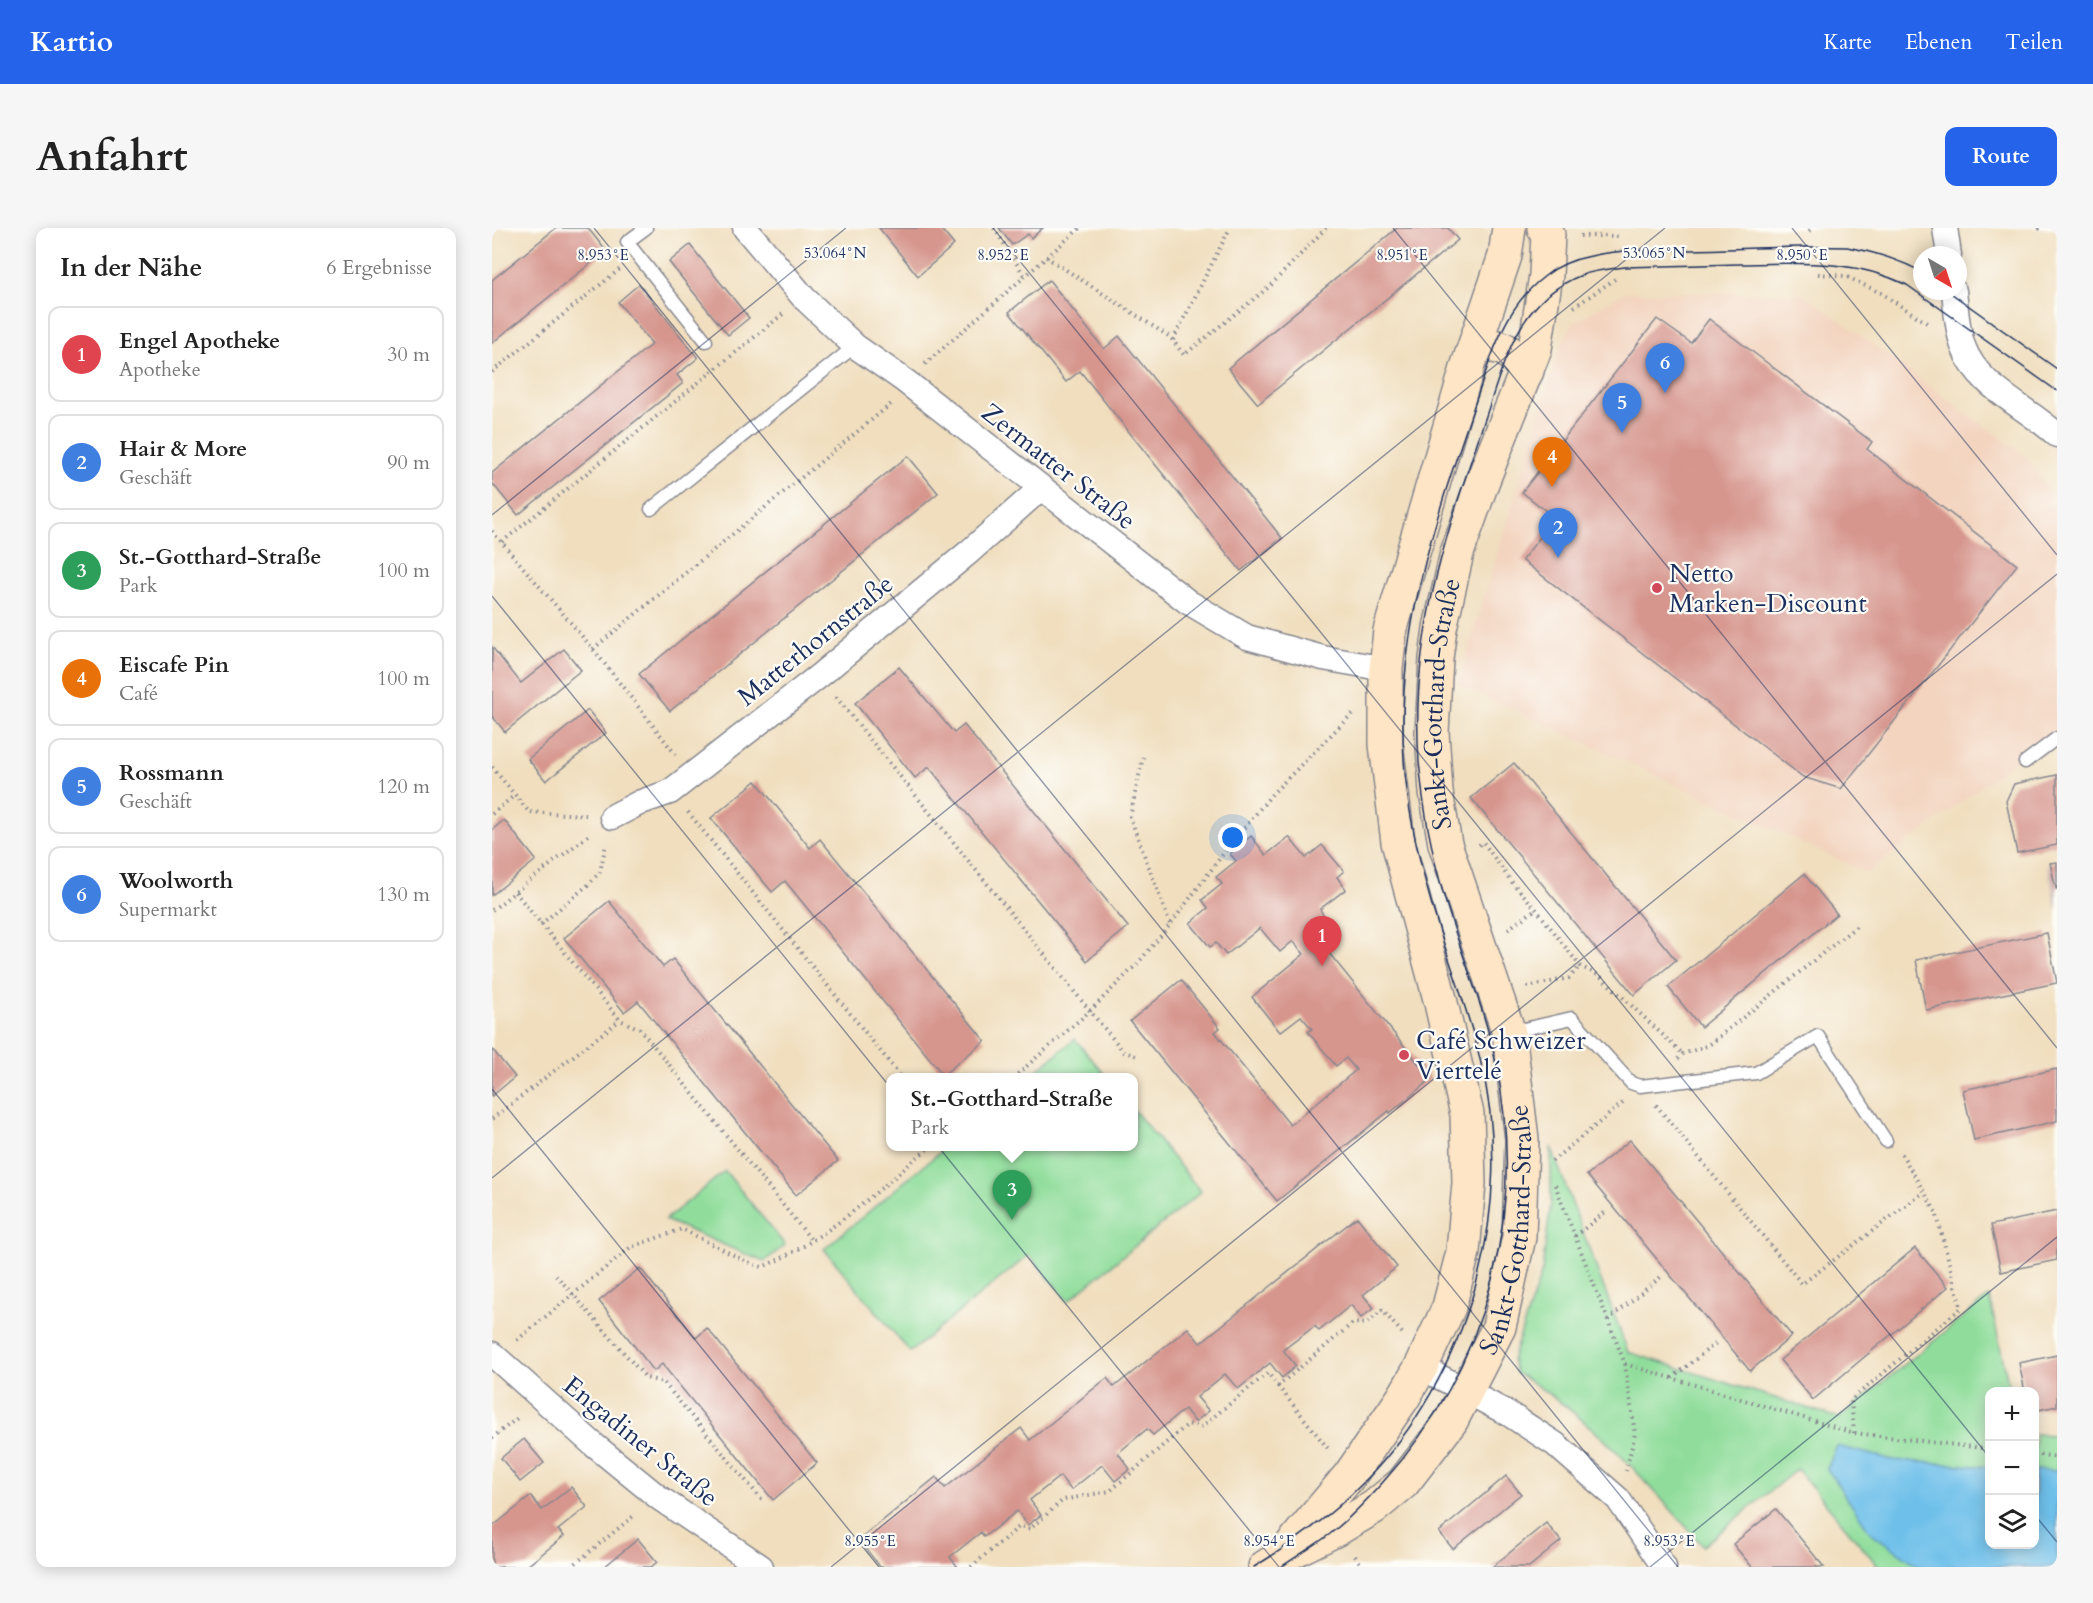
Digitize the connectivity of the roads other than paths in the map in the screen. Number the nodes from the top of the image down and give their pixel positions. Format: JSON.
{"nodes":[{"id":1,"x":745,"y":228,"type":"edge"},
{"id":2,"x":1509,"y":228,"type":"edge"},
{"id":3,"x":1544,"y":228,"type":"edge"},
{"id":4,"x":1945,"y":228,"type":"edge"},
{"id":5,"x":643,"y":229,"type":"edge"},
{"id":6,"x":1948,"y":246,"type":"edge"},
{"id":7,"x":1956,"y":300,"type":"edge"},
{"id":8,"x":706,"y":341,"type":"dead end"},
{"id":9,"x":855,"y":346,"type":"junction"},
{"id":10,"x":1475,"y":346,"type":"junction"},
{"id":11,"x":1527,"y":371,"type":"junction"},
{"id":12,"x":2057,"y":435,"type":"edge"},
{"id":13,"x":1041,"y":488,"type":"junction"},
{"id":14,"x":651,"y":509,"type":"dead end"},
{"id":15,"x":1386,"y":682,"type":"junction"},
{"id":16,"x":2057,"y":738,"type":"edge"},
{"id":17,"x":2025,"y":762,"type":"dead end"},
{"id":18,"x":612,"y":817,"type":"road end"},
{"id":19,"x":1509,"y":1033,"type":"junction"},
{"id":20,"x":1886,"y":1141,"type":"road end"},
{"id":21,"x":494,"y":1356,"type":"edge"},
{"id":22,"x":1423,"y":1363,"type":"junction"},
{"id":23,"x":1467,"y":1390,"type":"junction"},
{"id":24,"x":1274,"y":1561,"type":"edge"},
{"id":25,"x":760,"y":1567,"type":"edge"},
{"id":26,"x":1664,"y":1567,"type":"edge"}],
"edges":[{"from":1,"to":9,"type":"street","name":"Zermatter Straße"},
{"from":2,"to":10,"type":"street","name":"Sankt-Gotthard-Straße"},
{"from":3,"to":11,"type":"street","name":"Sankt-Gotthard-Straße"},
{"from":4,"to":6,"type":"street"},
{"from":5,"to":8,"type":"lane"},
{"from":7,"to":12,"type":"street"},
{"from":9,"to":13,"type":"street","name":"Zermatter Straße"},
{"from":9,"to":14,"type":"lane"},
{"from":10,"to":11,"type":"street"},
{"from":10,"to":15,"type":"street","name":"Sankt-Gotthard-Straße"},
{"from":11,"to":19,"type":"street","name":"Sankt-Gotthard-Straße"},
{"from":13,"to":15,"type":"street","name":"Zermatter Straße"},
{"from":13,"to":18,"type":"street","name":"Matterhornstraße"},
{"from":15,"to":22,"type":"street","name":"Sankt-Gotthard-Straße"},
{"from":16,"to":17,"type":"lane"},
{"from":19,"to":20,"type":"lane"},
{"from":19,"to":23,"type":"street","name":"Sankt-Gotthard-Straße"},
{"from":21,"to":25,"type":"street","name":"Engadiner Straße"},
{"from":22,"to":23,"type":"street"},
{"from":22,"to":24,"type":"street","name":"Sankt-Gotthard-Straße"},
{"from":23,"to":24,"type":"street","name":"Sankt-Gotthard-Straße"},
{"from":23,"to":26,"type":"street"}]}
